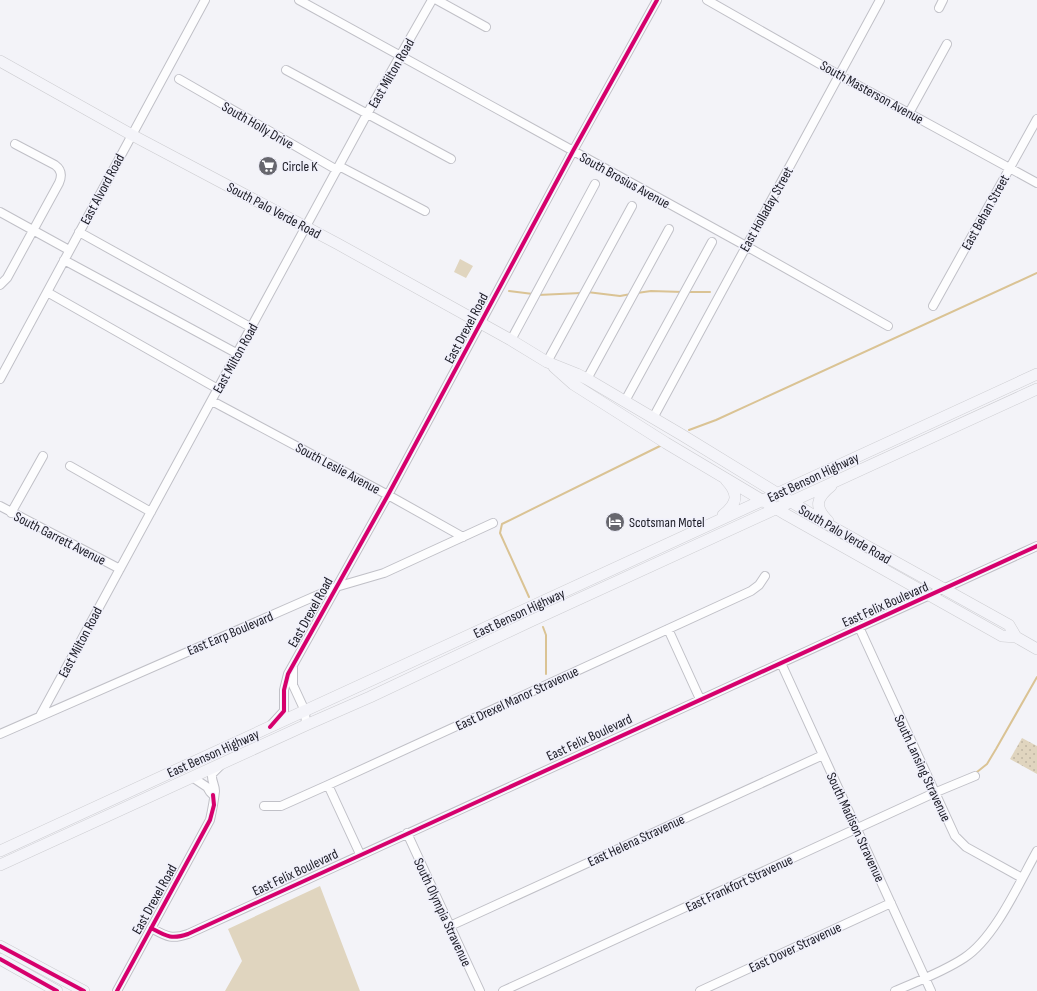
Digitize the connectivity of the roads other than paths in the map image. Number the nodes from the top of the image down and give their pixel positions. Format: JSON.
{"nodes":[{"id":1,"x":205,"y":0,"type":"edge"},
{"id":2,"x":299,"y":0,"type":"edge"},
{"id":3,"x":432,"y":0,"type":"edge"},
{"id":4,"x":437,"y":0,"type":"edge"},
{"id":5,"x":657,"y":0,"type":"edge"},
{"id":6,"x":708,"y":0,"type":"edge"},
{"id":7,"x":880,"y":0,"type":"edge"},
{"id":8,"x":944,"y":0,"type":"edge"},
{"id":9,"x":939,"y":8,"type":"dead end"},
{"id":10,"x":486,"y":27,"type":"dead end"},
{"id":11,"x":947,"y":44,"type":"dead end"},
{"id":12,"x":401,"y":55,"type":"junction"},
{"id":13,"x":0,"y":61,"type":"edge"},
{"id":14,"x":286,"y":70,"type":"dead end"},
{"id":15,"x":839,"y":75,"type":"junction"},
{"id":16,"x":178,"y":79,"type":"dead end"},
{"id":17,"x":909,"y":113,"type":"junction"},
{"id":18,"x":367,"y":114,"type":"junction"},
{"id":19,"x":1037,"y":119,"type":"edge"},
{"id":20,"x":132,"y":135,"type":"junction"},
{"id":21,"x":15,"y":144,"type":"dead end"},
{"id":22,"x":573,"y":151,"type":"junction"},
{"id":23,"x":451,"y":159,"type":"dead end"},
{"id":24,"x":338,"y":168,"type":"junction"},
{"id":25,"x":1010,"y":168,"type":"junction"},
{"id":26,"x":1037,"y":183,"type":"edge"},
{"id":27,"x":595,"y":184,"type":"dead end"},
{"id":28,"x":632,"y":206,"type":"dead end"},
{"id":29,"x":425,"y":210,"type":"dead end"},
{"id":30,"x":0,"y":212,"type":"edge"},
{"id":31,"x":306,"y":227,"type":"junction"},
{"id":32,"x":669,"y":229,"type":"dead end"},
{"id":33,"x":34,"y":231,"type":"junction"},
{"id":34,"x":79,"y":232,"type":"junction"},
{"id":35,"x":712,"y":242,"type":"dead end"},
{"id":36,"x":746,"y":246,"type":"junction"},
{"id":37,"x":69,"y":250,"type":"junction"},
{"id":38,"x":64,"y":260,"type":"junction"},
{"id":39,"x":1,"y":287,"type":"edge"},
{"id":40,"x":47,"y":292,"type":"junction"},
{"id":41,"x":933,"y":306,"type":"dead end"},
{"id":42,"x":481,"y":323,"type":"junction"},
{"id":43,"x":888,"y":326,"type":"dead end"},
{"id":44,"x":252,"y":328,"type":"junction"},
{"id":45,"x":511,"y":340,"type":"junction"},
{"id":46,"x":238,"y":354,"type":"junction"},
{"id":47,"x":547,"y":362,"type":"junction"},
{"id":48,"x":1037,"y":374,"type":"edge"},
{"id":49,"x":0,"y":379,"type":"edge"},
{"id":50,"x":587,"y":379,"type":"junction"},
{"id":51,"x":218,"y":389,"type":"junction"},
{"id":52,"x":1037,"y":389,"type":"edge"},
{"id":53,"x":1000,"y":391,"type":"junction"},
{"id":54,"x":212,"y":401,"type":"junction"},
{"id":55,"x":625,"y":401,"type":"junction"},
{"id":56,"x":1007,"y":402,"type":"junction"},
{"id":57,"x":653,"y":418,"type":"junction"},
{"id":58,"x":43,"y":456,"type":"dead end"},
{"id":59,"x":70,"y":466,"type":"dead end"},
{"id":60,"x":723,"y":476,"type":"junction"},
{"id":61,"x":837,"y":481,"type":"junction"},
{"id":62,"x":777,"y":493,"type":"junction"},
{"id":63,"x":388,"y":495,"type":"junction"},
{"id":64,"x":763,"y":500,"type":"junction"},
{"id":65,"x":790,"y":502,"type":"junction"},
{"id":66,"x":0,"y":506,"type":"edge"},
{"id":67,"x":777,"y":508,"type":"junction"},
{"id":68,"x":151,"y":512,"type":"junction"},
{"id":69,"x":12,"y":513,"type":"junction"},
{"id":70,"x":493,"y":523,"type":"dead end"},
{"id":71,"x":708,"y":526,"type":"junction"},
{"id":72,"x":837,"y":530,"type":"junction"},
{"id":73,"x":463,"y":537,"type":"junction"},
{"id":74,"x":1037,"y":546,"type":"edge"},
{"id":75,"x":120,"y":569,"type":"junction"},
{"id":76,"x":765,"y":576,"type":"dead end"},
{"id":77,"x":336,"y":587,"type":"junction"},
{"id":78,"x":942,"y":590,"type":"junction"},
{"id":79,"x":929,"y":596,"type":"junction"},
{"id":80,"x":859,"y":627,"type":"junction"},
{"id":81,"x":668,"y":629,"type":"junction"},
{"id":82,"x":1016,"y":637,"type":"junction"},
{"id":83,"x":1037,"y":649,"type":"edge"},
{"id":84,"x":781,"y":663,"type":"junction"},
{"id":85,"x":293,"y":666,"type":"junction"},
{"id":86,"x":700,"y":699,"type":"junction"},
{"id":87,"x":305,"y":711,"type":"junction"},
{"id":88,"x":40,"y":716,"type":"junction"},
{"id":89,"x":306,"y":725,"type":"junction"},
{"id":90,"x":270,"y":727,"type":"junction"},
{"id":91,"x":0,"y":734,"type":"edge"},
{"id":92,"x":822,"y":755,"type":"junction"},
{"id":93,"x":222,"y":763,"type":"junction"},
{"id":94,"x":975,"y":776,"type":"dead end"},
{"id":95,"x":192,"y":777,"type":"junction"},
{"id":96,"x":328,"y":785,"type":"junction"},
{"id":97,"x":934,"y":793,"type":"junction"},
{"id":98,"x":213,"y":795,"type":"junction"},
{"id":99,"x":264,"y":806,"type":"dead end"},
{"id":100,"x":75,"y":816,"type":"junction"},
{"id":101,"x":857,"y":829,"type":"junction"},
{"id":102,"x":76,"y":830,"type":"junction"},
{"id":103,"x":407,"y":833,"type":"junction"},
{"id":104,"x":1037,"y":850,"type":"edge"},
{"id":105,"x":0,"y":851,"type":"edge"},
{"id":106,"x":360,"y":854,"type":"junction"},
{"id":107,"x":0,"y":865,"type":"edge"},
{"id":108,"x":1022,"y":878,"type":"junction"},
{"id":109,"x":891,"y":903,"type":"junction"},
{"id":110,"x":450,"y":926,"type":"junction"},
{"id":111,"x":151,"y":928,"type":"junction"},
{"id":112,"x":0,"y":938,"type":"edge"},
{"id":113,"x":0,"y":946,"type":"edge"},
{"id":114,"x":0,"y":959,"type":"edge"},
{"id":115,"x":50,"y":972,"type":"junction"},
{"id":116,"x":925,"y":977,"type":"junction"},
{"id":117,"x":57,"y":991,"type":"edge"},
{"id":118,"x":84,"y":991,"type":"edge"},
{"id":119,"x":117,"y":991,"type":"edge"},
{"id":120,"x":480,"y":991,"type":"edge"},
{"id":121,"x":503,"y":991,"type":"edge"},
{"id":122,"x":700,"y":991,"type":"edge"},
{"id":123,"x":895,"y":991,"type":"edge"},
{"id":124,"x":931,"y":991,"type":"edge"}],
"edges":[{"from":1,"to":20,"type":"street","name":"East Alvord Road"},
{"from":2,"to":12,"type":"street","name":"South Brosius Avenue"},
{"from":3,"to":12,"type":"street","name":"East Milton Road"},
{"from":4,"to":10,"type":"street"},
{"from":5,"to":22,"type":"street","name":"East Drexel Road"},
{"from":6,"to":15,"type":"street","name":"South Masterson Avenue"},
{"from":7,"to":15,"type":"street","name":"East Holladay Street"},
{"from":8,"to":9,"type":"street"},
{"from":11,"to":17,"type":"street"},
{"from":12,"to":18,"type":"street","name":"East Milton Road"},
{"from":12,"to":22,"type":"street","name":"South Brosius Avenue"},
{"from":13,"to":20,"type":"main road","name":"South Palo Verde Road"},
{"from":14,"to":18,"type":"street"},
{"from":15,"to":17,"type":"street","name":"South Masterson Avenue"},
{"from":15,"to":36,"type":"street","name":"East Holladay Street"},
{"from":16,"to":24,"type":"street","name":"South Holly Drive"},
{"from":17,"to":25,"type":"street","name":"South Masterson Avenue"},
{"from":18,"to":23,"type":"street"},
{"from":18,"to":24,"type":"street","name":"East Milton Road"},
{"from":19,"to":25,"type":"street","name":"East Behan Street"},
{"from":20,"to":31,"type":"main road","name":"South Palo Verde Road"},
{"from":20,"to":34,"type":"street","name":"East Alvord Road"},
{"from":21,"to":33,"type":"street"},
{"from":22,"to":36,"type":"street","name":"South Brosius Avenue"},
{"from":22,"to":42,"type":"street","name":"East Drexel Road"},
{"from":24,"to":29,"type":"street","name":"South Holly Drive"},
{"from":24,"to":31,"type":"street","name":"East Milton Road"},
{"from":25,"to":26,"type":"street","name":"South Masterson Avenue"},
{"from":25,"to":41,"type":"street","name":"East Behan Street"},
{"from":27,"to":45,"type":"street"},
{"from":28,"to":47,"type":"street"},
{"from":30,"to":33,"type":"street"},
{"from":31,"to":42,"type":"main road","name":"South Palo Verde Road"},
{"from":31,"to":44,"type":"street","name":"East Milton Road"},
{"from":32,"to":50,"type":"street"},
{"from":33,"to":37,"type":"street"},
{"from":33,"to":39,"type":"street"},
{"from":34,"to":37,"type":"street","name":"East Alvord Road"},
{"from":34,"to":44,"type":"street"},
{"from":35,"to":55,"type":"street"},
{"from":36,"to":43,"type":"street","name":"South Brosius Avenue"},
{"from":36,"to":57,"type":"street","name":"East Holladay Street"},
{"from":37,"to":38,"type":"street","name":"East Alvord Road"},
{"from":38,"to":40,"type":"street","name":"East Alvord Road"},
{"from":38,"to":46,"type":"street"},
{"from":40,"to":49,"type":"street","name":"East Alvord Road"},
{"from":40,"to":51,"type":"street"},
{"from":42,"to":45,"type":"main road","name":"South Palo Verde Road"},
{"from":42,"to":63,"type":"street","name":"East Drexel Road"},
{"from":44,"to":46,"type":"street","name":"East Milton Road"},
{"from":45,"to":47,"type":"main road","name":"South Palo Verde Road"},
{"from":46,"to":51,"type":"street","name":"East Milton Road"},
{"from":47,"to":50,"type":"main road","name":"South Palo Verde Road"},
{"from":47,"to":60,"type":"main road","name":"South Palo Verde Road"},
{"from":48,"to":53,"type":"main road","name":"East Benson Highway"},
{"from":50,"to":55,"type":"main road","name":"South Palo Verde Road"},
{"from":51,"to":54,"type":"street","name":"East Milton Road"},
{"from":52,"to":56,"type":"main road","name":"East Benson Highway"},
{"from":53,"to":56,"type":"main road"},
{"from":53,"to":62,"type":"main road","name":"East Benson Highway"},
{"from":54,"to":63,"type":"street","name":"South Leslie Avenue"},
{"from":54,"to":68,"type":"street","name":"East Milton Road"},
{"from":55,"to":57,"type":"main road","name":"South Palo Verde Road"},
{"from":56,"to":61,"type":"main road","name":"East Benson Highway"},
{"from":57,"to":62,"type":"main road","name":"South Palo Verde Road"},
{"from":58,"to":69,"type":"street"},
{"from":59,"to":68,"type":"street"},
{"from":60,"to":64,"type":"main road","name":"South Palo Verde Road"},
{"from":60,"to":71,"type":"main road"},
{"from":61,"to":65,"type":"main road","name":"East Benson Highway"},
{"from":61,"to":72,"type":"main road"},
{"from":62,"to":64,"type":"main road","name":"East Benson Highway"},
{"from":62,"to":65,"type":"main road","name":"South Palo Verde Road"},
{"from":63,"to":73,"type":"street","name":"South Leslie Avenue"},
{"from":63,"to":77,"type":"street","name":"East Drexel Road"},
{"from":64,"to":67,"type":"main road","name":"South Palo Verde Road"},
{"from":64,"to":71,"type":"main road","name":"East Benson Highway"},
{"from":65,"to":67,"type":"main road","name":"East Benson Highway"},
{"from":65,"to":72,"type":"main road","name":"South Palo Verde Road"},
{"from":66,"to":69,"type":"street","name":"South Garrett Avenue"},
{"from":67,"to":79,"type":"main road","name":"South Palo Verde Road"},
{"from":67,"to":89,"type":"main road","name":"East Benson Highway"},
{"from":68,"to":75,"type":"street","name":"East Milton Road"},
{"from":69,"to":75,"type":"street","name":"South Garrett Avenue"},
{"from":70,"to":73,"type":"street","name":"East Earp Boulevard"},
{"from":71,"to":87,"type":"main road","name":"East Benson Highway"},
{"from":72,"to":78,"type":"main road","name":"South Palo Verde Road"},
{"from":73,"to":77,"type":"street","name":"East Earp Boulevard"},
{"from":74,"to":78,"type":"street","name":"East Felix Boulevard"},
{"from":75,"to":88,"type":"street","name":"East Milton Road"},
{"from":76,"to":81,"type":"street","name":"East Drexel Manor Stravenue"},
{"from":77,"to":85,"type":"street","name":"East Drexel Road"},
{"from":77,"to":88,"type":"street","name":"East Earp Boulevard"},
{"from":78,"to":79,"type":"street","name":"East Felix Boulevard"},
{"from":78,"to":82,"type":"main road","name":"South Palo Verde Road"},
{"from":79,"to":80,"type":"street","name":"East Felix Boulevard"},
{"from":79,"to":82,"type":"main road","name":"South Palo Verde Road"},
{"from":80,"to":84,"type":"street","name":"East Felix Boulevard"},
{"from":80,"to":97,"type":"street","name":"South Lansing Stravenue"},
{"from":81,"to":86,"type":"street"},
{"from":81,"to":96,"type":"street","name":"East Drexel Manor Stravenue"},
{"from":82,"to":83,"type":"main road","name":"South Palo Verde Road"},
{"from":84,"to":86,"type":"street","name":"East Felix Boulevard"},
{"from":84,"to":92,"type":"street","name":"South Madison Stravenue"},
{"from":85,"to":87,"type":"street"},
{"from":85,"to":90,"type":"street","name":"East Drexel Road"},
{"from":86,"to":103,"type":"street","name":"East Felix Boulevard"},
{"from":87,"to":89,"type":"street"},
{"from":87,"to":90,"type":"main road","name":"East Benson Highway"},
{"from":88,"to":91,"type":"street","name":"East Earp Boulevard"},
{"from":89,"to":93,"type":"main road","name":"East Benson Highway"},
{"from":90,"to":100,"type":"main road","name":"East Benson Highway"},
{"from":92,"to":101,"type":"street","name":"South Madison Stravenue"},
{"from":92,"to":110,"type":"street","name":"East Helena Stravenue"},
{"from":93,"to":95,"type":"main road","name":"East Benson Highway"},
{"from":93,"to":98,"type":"street","name":"East Drexel Road"},
{"from":94,"to":97,"type":"street","name":"East Frankfort Stravenue"},
{"from":95,"to":98,"type":"street"},
{"from":95,"to":102,"type":"main road","name":"East Benson Highway"},
{"from":96,"to":99,"type":"street","name":"East Drexel Manor Stravenue"},
{"from":96,"to":106,"type":"street"},
{"from":97,"to":101,"type":"street","name":"East Frankfort Stravenue"},
{"from":97,"to":108,"type":"street","name":"South Lansing Stravenue"},
{"from":98,"to":111,"type":"street","name":"East Drexel Road"},
{"from":100,"to":102,"type":"main road"},
{"from":100,"to":105,"type":"main road","name":"East Benson Highway"},
{"from":101,"to":109,"type":"street","name":"South Madison Stravenue"},
{"from":101,"to":121,"type":"street","name":"East Frankfort Stravenue"},
{"from":102,"to":107,"type":"main road","name":"East Benson Highway"},
{"from":103,"to":106,"type":"street","name":"East Felix Boulevard"},
{"from":103,"to":110,"type":"street","name":"South Olympia Stravenue"},
{"from":104,"to":108,"type":"street"},
{"from":106,"to":111,"type":"street","name":"East Felix Boulevard"},
{"from":108,"to":116,"type":"street"},
{"from":109,"to":116,"type":"street","name":"South Madison Stravenue"},
{"from":109,"to":122,"type":"street","name":"East Dover Stravenue"},
{"from":110,"to":120,"type":"street","name":"South Olympia Stravenue"},
{"from":111,"to":119,"type":"street","name":"East Drexel Road"},
{"from":112,"to":115,"type":"main road"},
{"from":113,"to":115,"type":"main road"},
{"from":114,"to":117,"type":"main road"},
{"from":115,"to":118,"type":"main road"},
{"from":116,"to":123,"type":"street"},
{"from":116,"to":124,"type":"street","name":"South Madison Stravenue"}]}
